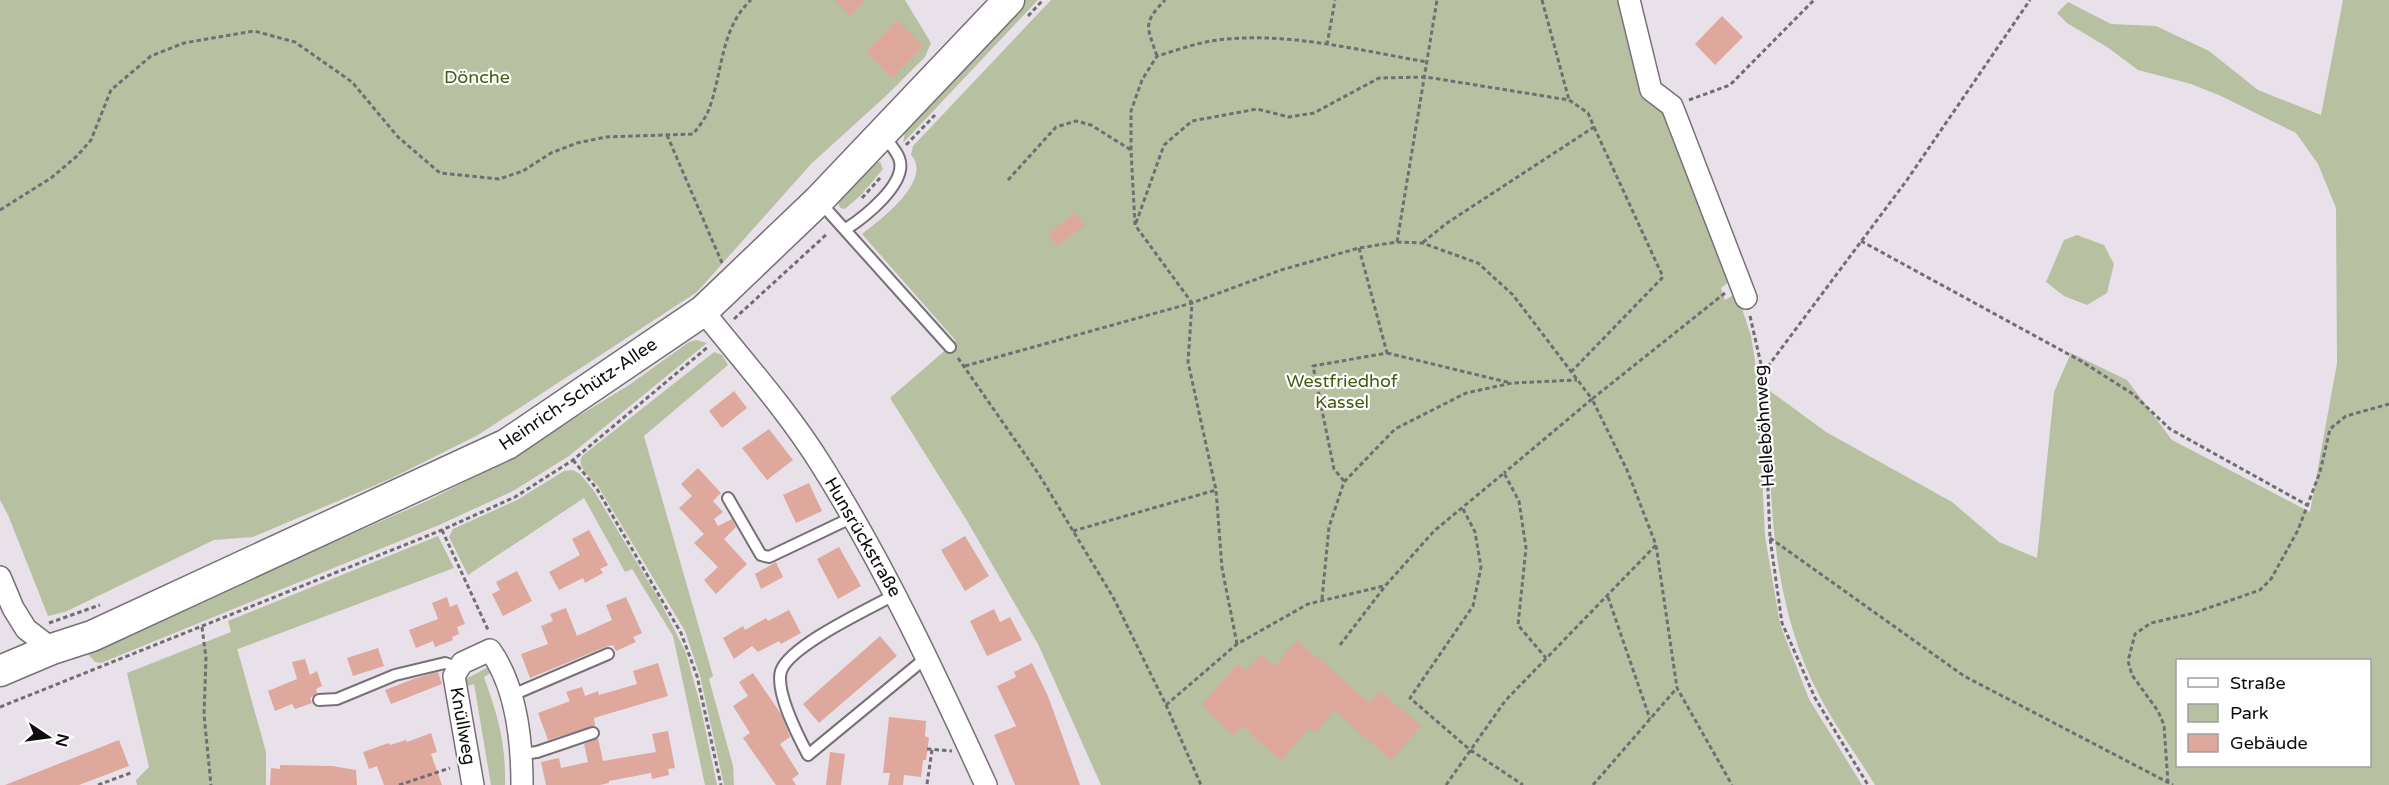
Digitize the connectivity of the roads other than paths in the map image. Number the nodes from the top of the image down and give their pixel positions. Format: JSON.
{"nodes":[{"id":1,"x":1009,"y":0,"type":"edge"},
{"id":2,"x":1629,"y":0,"type":"edge"},
{"id":3,"x":883,"y":135,"type":"junction"},
{"id":4,"x":818,"y":201,"type":"junction"},
{"id":5,"x":846,"y":229,"type":"junction"},
{"id":6,"x":1743,"y":290,"type":"road end"},
{"id":7,"x":703,"y":311,"type":"junction"},
{"id":8,"x":950,"y":347,"type":"road end"},
{"id":9,"x":728,"y":498,"type":"dead end"},
{"id":10,"x":853,"y":518,"type":"junction"},
{"id":11,"x":0,"y":577,"type":"edge"},
{"id":12,"x":896,"y":594,"type":"junction"},
{"id":13,"x":52,"y":649,"type":"junction"},
{"id":14,"x":608,"y":654,"type":"dead end"},
{"id":15,"x":927,"y":657,"type":"junction"},
{"id":16,"x":459,"y":668,"type":"junction"},
{"id":17,"x":0,"y":671,"type":"edge"},
{"id":18,"x":510,"y":696,"type":"junction"},
{"id":19,"x":319,"y":700,"type":"dead end"},
{"id":20,"x":593,"y":733,"type":"dead end"},
{"id":21,"x":522,"y":754,"type":"junction"},
{"id":22,"x":473,"y":785,"type":"edge"},
{"id":23,"x":522,"y":785,"type":"edge"},
{"id":24,"x":986,"y":785,"type":"edge"}],
"edges":[{"from":1,"to":3,"type":"main road","name":"Heinrich-Schütz-Allee"},
{"from":2,"to":6,"type":"street"},
{"from":3,"to":4,"type":"main road","name":"Heinrich-Schütz-Allee"},
{"from":3,"to":5,"type":"lane"},
{"from":4,"to":5,"type":"lane"},
{"from":4,"to":7,"type":"main road","name":"Heinrich-Schütz-Allee"},
{"from":5,"to":8,"type":"lane"},
{"from":7,"to":10,"type":"street","name":"Hunsrückstraße"},
{"from":7,"to":13,"type":"main road","name":"Heinrich-Schütz-Allee"},
{"from":9,"to":10,"type":"lane"},
{"from":10,"to":12,"type":"street","name":"Hunsrückstraße"},
{"from":11,"to":13,"type":"street"},
{"from":12,"to":15,"type":"street","name":"Hunsrückstraße"},
{"from":12,"to":15,"type":"lane"},
{"from":13,"to":17,"type":"main road","name":"Heinrich-Schütz-Allee"},
{"from":14,"to":18,"type":"lane"},
{"from":15,"to":24,"type":"street","name":"Hunsrückstraße"},
{"from":16,"to":18,"type":"street","name":"Knüllweg"},
{"from":16,"to":19,"type":"lane"},
{"from":16,"to":22,"type":"street","name":"Knüllweg"},
{"from":18,"to":21,"type":"street"},
{"from":20,"to":21,"type":"lane"},
{"from":21,"to":23,"type":"street"}]}
